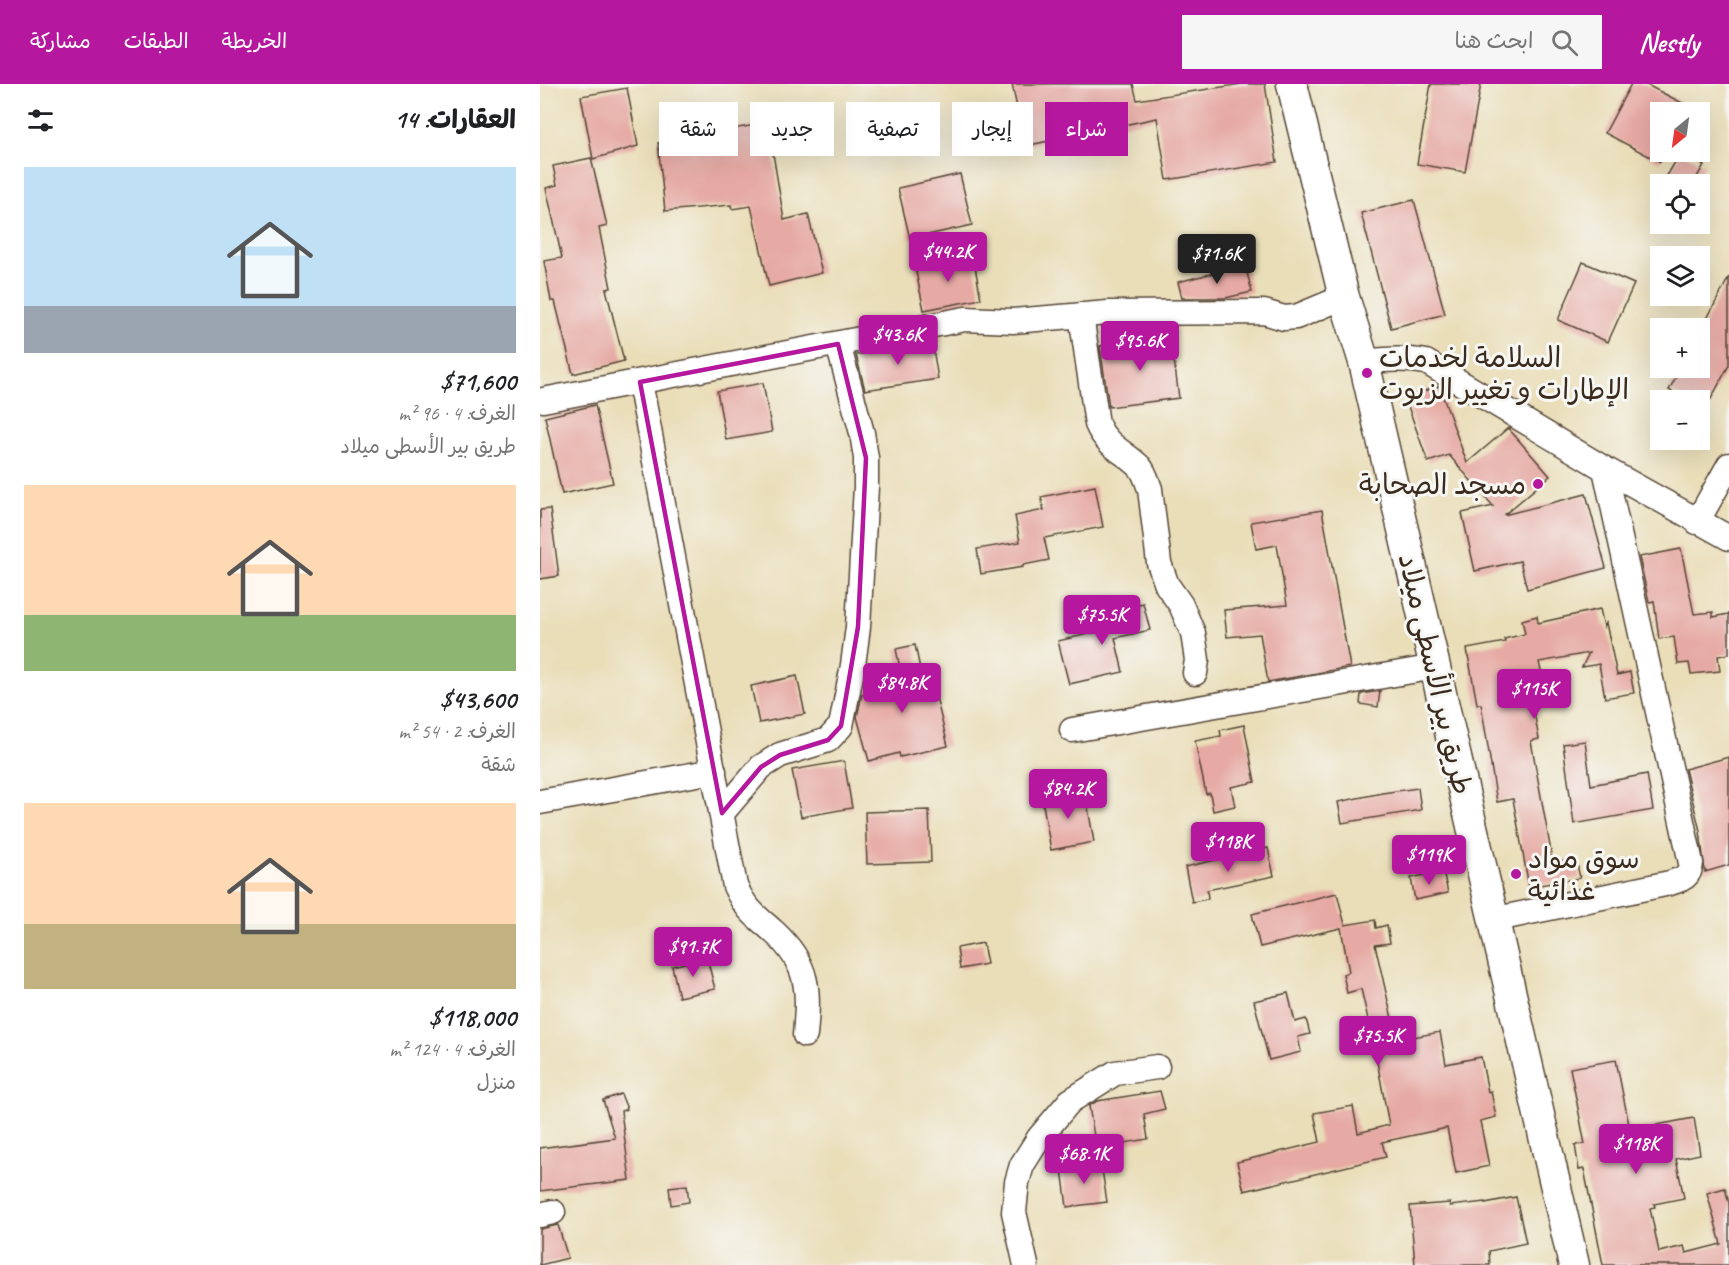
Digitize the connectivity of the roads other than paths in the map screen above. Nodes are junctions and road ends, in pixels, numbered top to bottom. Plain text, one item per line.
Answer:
1 (1292, 84) edge
2 (1344, 297) junction
3 (1081, 315) junction
4 (838, 344) junction
5 (1364, 362) junction
6 (640, 382) junction
7 (543, 399) dead end
8 (1729, 465) edge
9 (1605, 470) junction
10 (1697, 522) junction
11 (1729, 538) edge
12 (1435, 667) junction
13 (1196, 673) dead end
14 (1072, 730) dead end
15 (714, 771) junction
16 (540, 802) edge
17 (722, 813) junction
18 (1492, 920) junction
19 (805, 1035) dead end
20 (1157, 1067) dead end
21 (1026, 1265) edge
22 (1574, 1265) edge

1 - 2 main road, طريق بير الأسطى ميلاد
2 - 3 street
2 - 5 main road, طريق بير الأسطى ميلاد
3 - 4 street
3 - 13 street
4 - 6 street
4 - 17 street
5 - 9 street
5 - 12 main road, طريق بير الأسطى ميلاد
6 - 7 street
6 - 15 street
8 - 10 street
9 - 10 street
9 - 18 street
10 - 11 street
12 - 14 street
12 - 18 main road, طريق بير الأسطى ميلاد
15 - 16 street
15 - 17 street
17 - 19 street
18 - 22 main road, طريق بير الأسطى ميلاد
20 - 21 street

